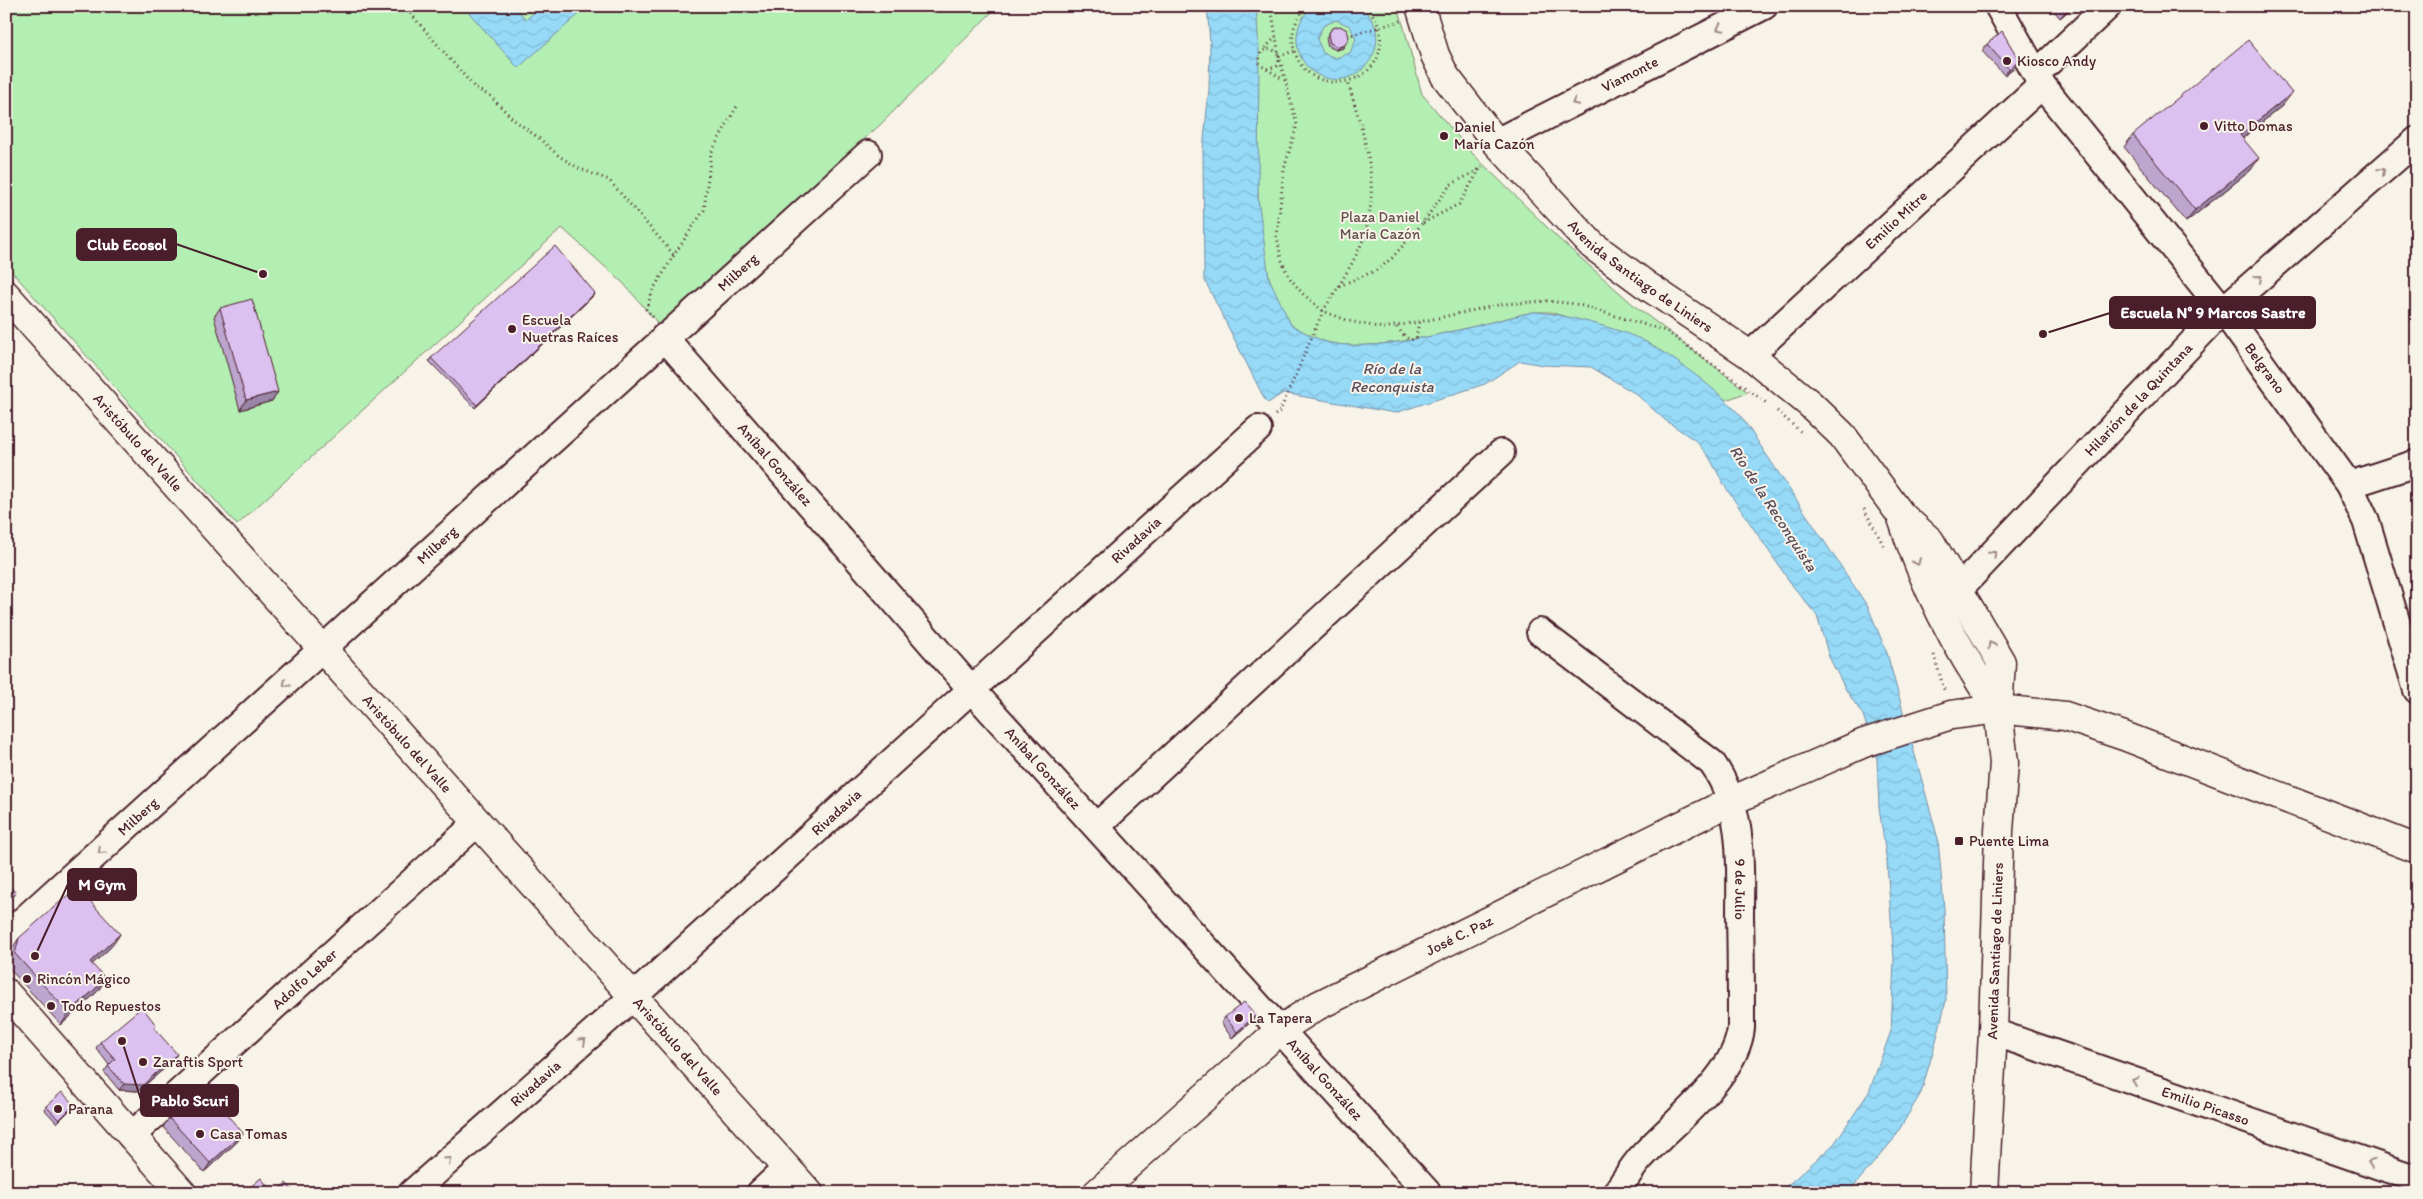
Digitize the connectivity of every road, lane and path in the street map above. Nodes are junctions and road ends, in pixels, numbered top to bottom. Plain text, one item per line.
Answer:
1 (404, 6) edge
2 (1271, 6) edge
3 (1308, 6) edge
4 (1365, 6) edge
5 (1764, 6) edge
6 (1998, 6) edge
7 (2108, 6) edge
8 (1413, 13) edge
9 (1378, 28) junction
10 (1277, 36) junction
11 (1346, 36) edge
12 (1294, 51) junction
13 (1261, 52) junction
14 (1279, 56) junction
15 (1267, 69) junction
16 (1284, 80) junction
17 (2039, 80) junction
18 (1348, 82) junction
19 (737, 106) dead end
20 (2417, 140) edge
21 (1496, 142) junction
22 (868, 154) dead end
23 (1480, 169) junction
24 (1421, 225) junction
25 (674, 255) junction
26 (1339, 286) junction
27 (8, 302) edge
28 (2222, 310) junction
29 (1323, 311) junction
30 (1419, 322) junction
31 (1397, 327) junction
32 (664, 338) junction
33 (1750, 355) junction
34 (1280, 411) dead end
35 (1258, 429) dead end
36 (1806, 437) dead end
37 (1501, 453) dead end
38 (2417, 463) edge
39 (2349, 485) junction
40 (1862, 505) dead end
41 (1901, 515) junction
42 (1888, 554) dead end
43 (1959, 589) junction
44 (1540, 632) dead end
45 (1932, 649) dead end
46 (322, 651) junction
47 (972, 690) junction
48 (2417, 690) edge
49 (1998, 709) junction
50 (1941, 718) junction
51 (1731, 801) junction
52 (477, 823) junction
53 (1097, 826) junction
54 (2417, 849) edge
55 (6, 936) edge
56 (6, 993) edge
57 (633, 997) junction
58 (1281, 1029) junction
59 (1993, 1032) junction
60 (131, 1136) junction
61 (787, 1168) junction
62 (2417, 1179) edge
63 (182, 1193) edge
64 (412, 1193) edge
65 (760, 1193) edge
66 (809, 1193) edge
67 (1097, 1193) edge
68 (1428, 1193) edge
69 (1616, 1193) edge
70 (1984, 1193) edge

1 - 25 path
2 - 10 path
3 - 12 path
4 - 9 path
5 -> 21 street, Viamonte
6 - 17 street, Belgrano
7 - 17 street, Emilio Mitre
8 - 9 path
8 - 21 main road, Avenida Santiago de Liniers
9 - 11 path
9 - 18 path
10 - 13 path
10 - 14 path
12 - 14 path
12 - 18 path
13 - 14 path
13 - 15 path
14 - 15 path
14 - 16 path
15 - 16 path
16 - 29 path
17 - 28 street, Belgrano
17 - 33 street, Emilio Mitre
18 - 26 path
19 - 25 path
28 -> 20 street, Hilarión de la Quintana
21 - 23 path
21 - 33 main road, Avenida Santiago de Liniers
22 - 32 street, Milberg
23 - 24 path
23 - 24 path
24 - 26 path
25 - 32 path
26 - 29 path
27 - 46 main road, Aristóbulo del Valle
28 - 39 street, Belgrano
43 -> 28 street, Hilarión de la Quintana
29 - 31 path
29 - 34 path
30 - 31 path
30 - 31 path
30 - 36 path
32 - 46 street, Milberg
32 - 47 street, Aníbal González
33 - 41 main road, Avenida Santiago de Liniers
35 - 47 street, Rivadavia
37 - 53 street
38 - 39 street
39 - 48 street, Belgrano
40 - 42 path
41 - 43 main road, Avenida Santiago de Liniers
41 -> 49 main road, Avenida Santiago de Liniers
49 -> 43 main road, Avenida Santiago de Liniers
44 - 51 street, 9 de Julio
45 - 50 path
46 - 52 main road, Aristóbulo del Valle
46 -> 55 street, Milberg
47 - 53 street, Aníbal González
47 - 57 street, Rivadavia
49 - 50 main road
49 - 54 main road
49 - 59 main road, Avenida Santiago de Liniers
50 - 51 main road, José C. Paz
51 - 58 main road, José C. Paz
51 - 69 street, 9 de Julio
52 - 57 main road, Aristóbulo del Valle
52 - 60 street, Adolfo Leber
53 - 58 street, Aníbal González
56 - 60 main road
57 - 61 main road, Aristóbulo del Valle
64 -> 57 street, Rivadavia
58 - 67 main road, José C. Paz
58 - 68 street, Aníbal González
62 -> 59 street, Emilio Picasso
59 - 70 main road, Avenida Santiago de Liniers
60 - 63 main road
61 - 65 street
61 - 66 main road, Aristóbulo del Valle

